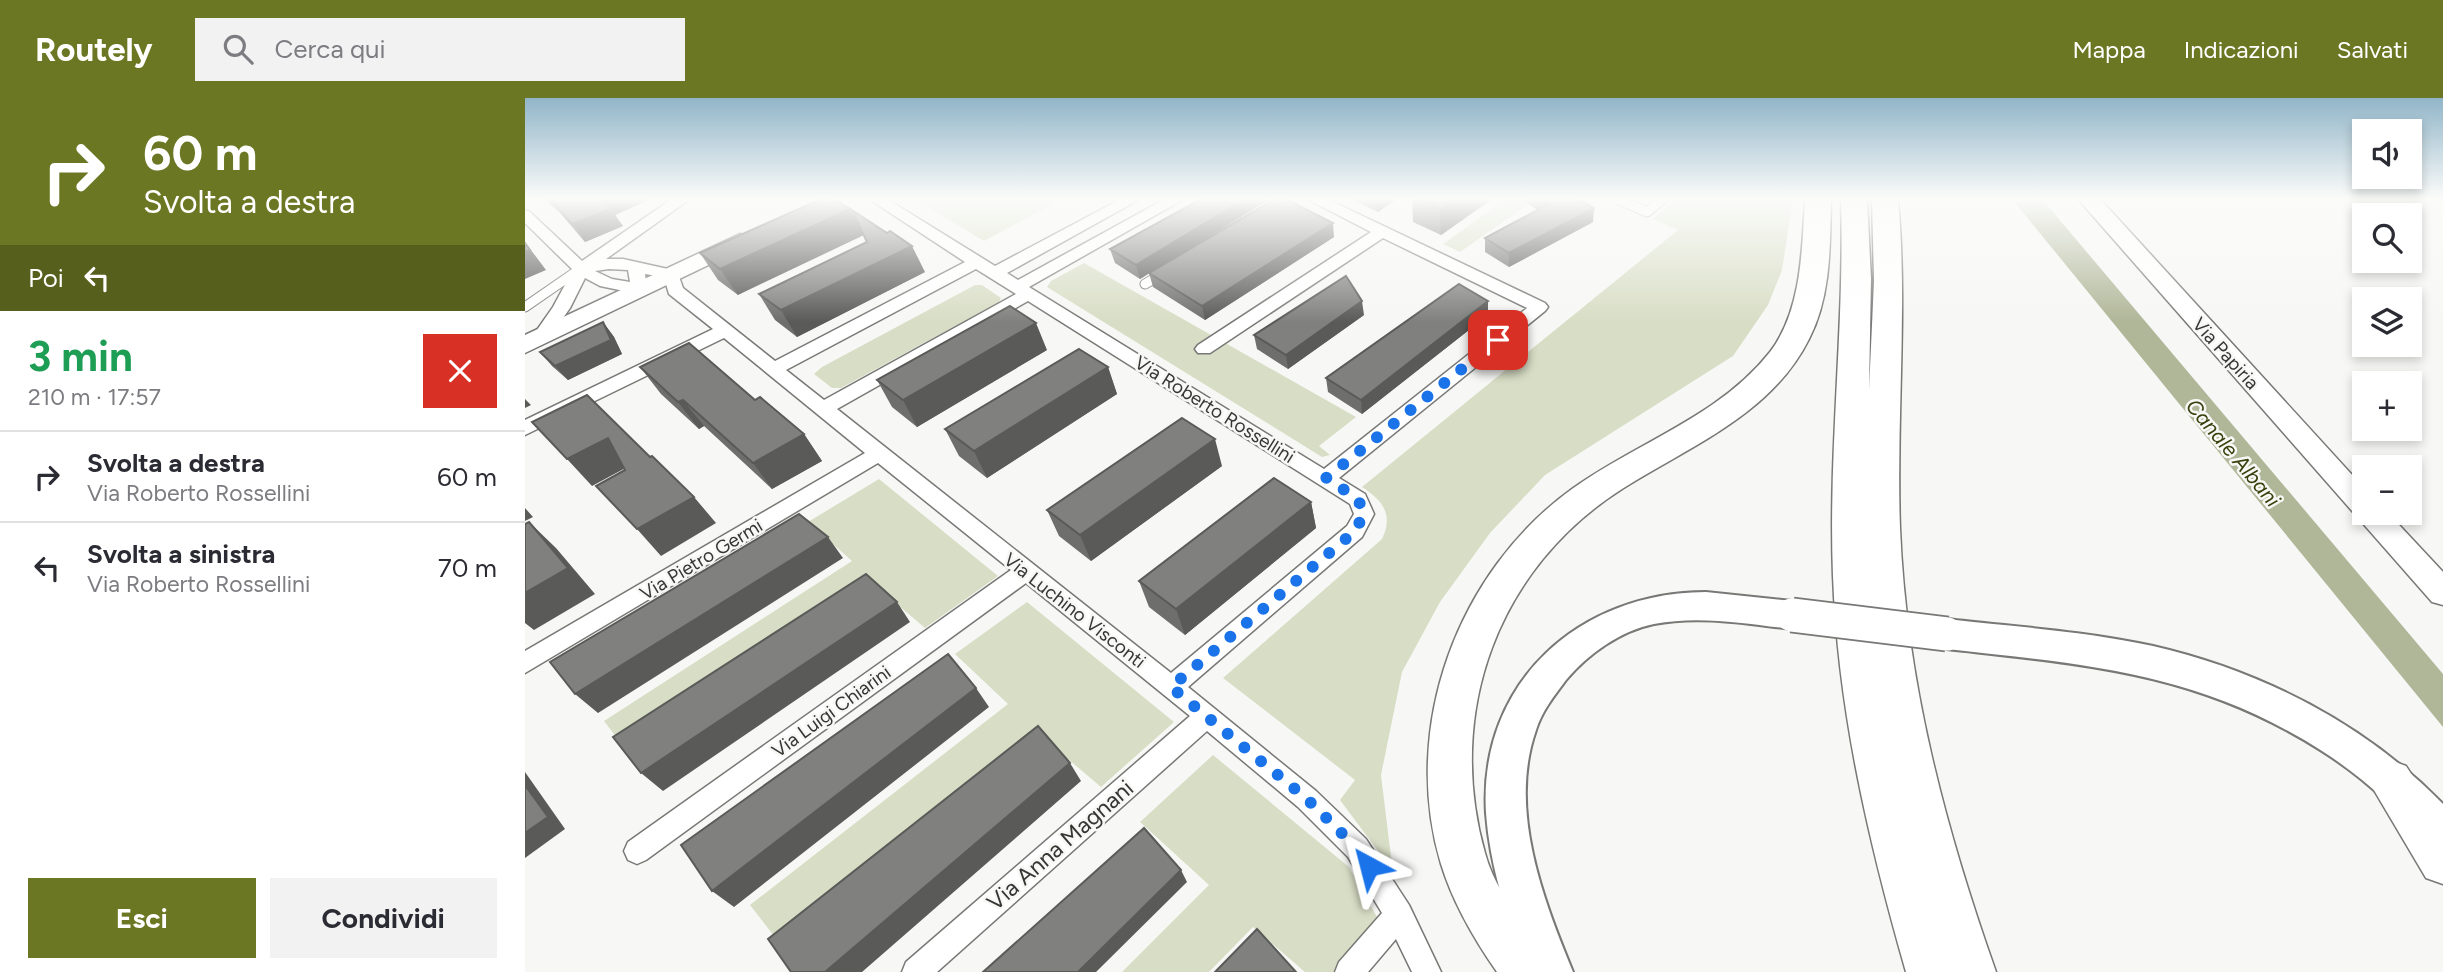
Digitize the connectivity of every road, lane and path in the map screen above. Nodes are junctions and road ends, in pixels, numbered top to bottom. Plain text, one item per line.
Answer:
1 (552, 240) edge
2 (623, 240) edge
3 (743, 240) edge
4 (944, 240) edge
5 (1056, 240) edge
6 (1109, 240) edge
7 (1370, 240) edge
8 (1398, 240) edge
9 (1816, 240) edge
10 (1855, 240) edge
11 (1886, 240) edge
12 (2125, 240) edge
13 (979, 261) junction
14 (582, 268) junction
15 (1169, 270) edge
16 (996, 272) junction
17 (671, 274) junction
18 (638, 278) junction
19 (1145, 284) dead end
20 (1025, 290) junction
21 (525, 307) edge
22 (725, 330) junction
23 (533, 341) edge
24 (1204, 349) dead end
25 (773, 369) junction
26 (822, 410) junction
27 (525, 428) edge
28 (878, 454) junction
29 (1326, 478) junction
30 (2352, 493) edge
31 (2382, 525) edge
32 (1026, 571) junction
33 (2443, 593) edge
34 (525, 663) edge
35 (1171, 687) junction
36 (1206, 718) junction
37 (2391, 780) junction
38 (1923, 822) junction
39 (2443, 833) edge
40 (637, 850) dead end
41 (2443, 862) edge
42 (1399, 915) junction
43 (916, 972) edge
44 (1349, 972) edge
45 (1427, 972) edge
46 (1527, 972) edge
47 (1550, 972) edge
48 (1931, 972) edge
49 (1971, 972) edge
50 (1998, 972) edge

1 - 14 street
2 - 14 street
3 - 17 main road
4 - 13 street, Via Roberto Rossellini
5 - 16 street
6 - 20 street
7 - 24 street
8 - 29 street
9 - 46 highway
10 - 48 highway
11 - 38 highway
12 - 30 main road, Via Papiria
13 - 16 street, Via Roberto Rossellini
13 - 25 street
14 - 18 street
14 - 21 lane
14 - 23 street
15 - 19 lane
16 - 20 street, Via Roberto Rossellini
17 - 18 main road
17 - 22 street, Via Luchino Visconti
18 - 23 main road
20 - 26 street
20 - 29 street, Via Roberto Rossellini
22 - 25 street, Via Luchino Visconti
22 - 27 street
25 - 26 street, Via Luchino Visconti
26 - 28 street, Via Luchino Visconti
28 - 32 street, Via Luchino Visconti
28 - 34 street, Via Pietro Germi
29 - 35 street, Via Roberto Rossellini
31 - 33 main road
32 - 35 street, Via Luchino Visconti
32 - 40 street, Via Luigi Chiarini
35 - 36 street, Via Luchino Visconti
36 - 42 street, Via Luchino Visconti
36 - 43 street, Via Anna Magnani
37 - 39 main road
37 - 41 highway
37 - 47 main road, bridge
38 - 49 highway
38 - 50 highway
42 - 44 street
42 - 45 street, Via Luchino Visconti

